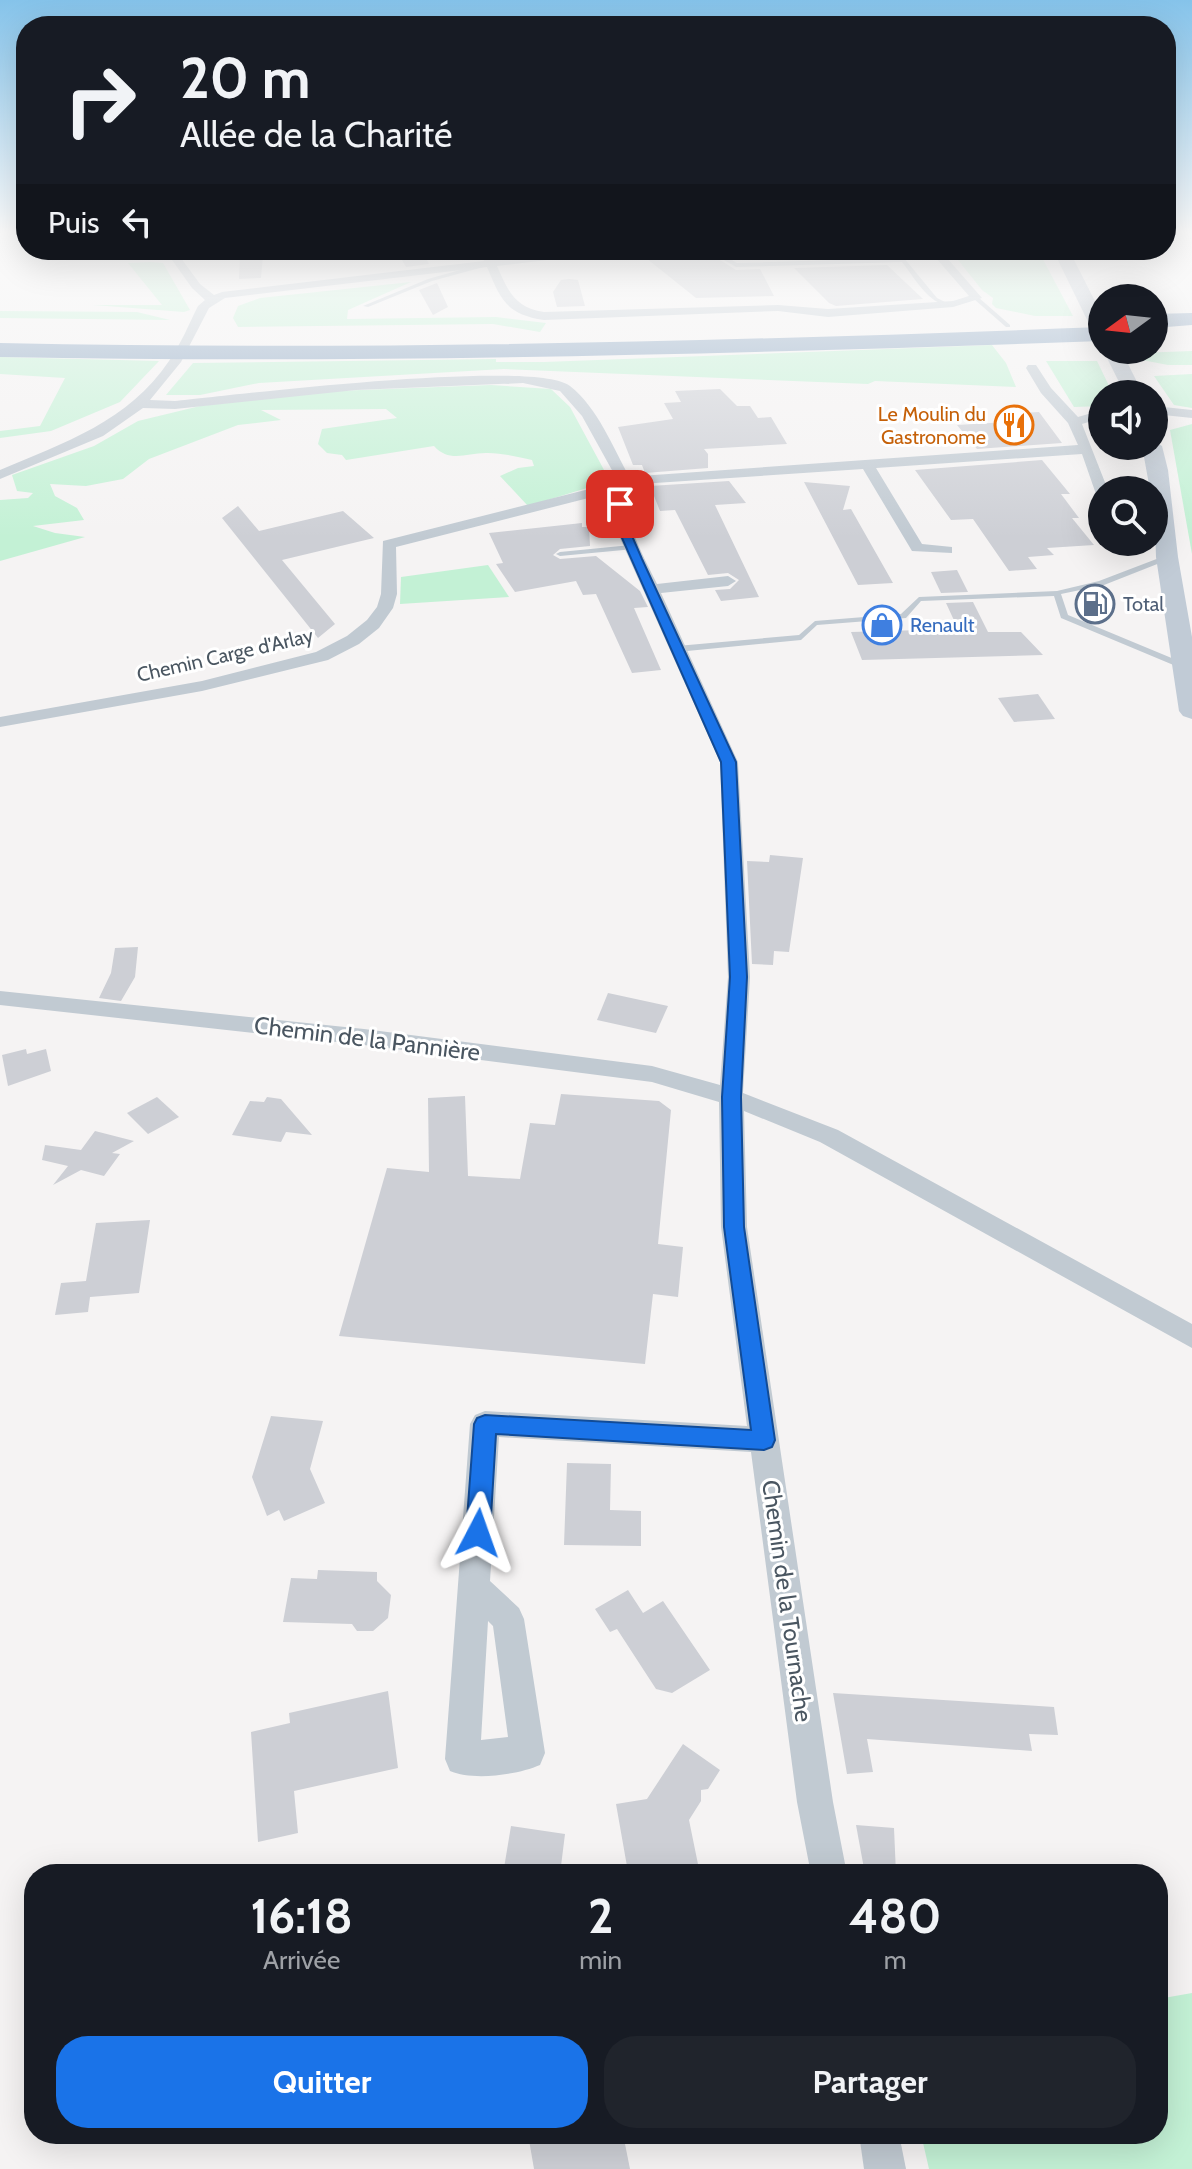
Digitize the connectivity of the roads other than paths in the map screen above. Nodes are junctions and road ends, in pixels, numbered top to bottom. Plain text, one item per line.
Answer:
1 (188, 335) edge
2 (701, 335) edge
3 (1033, 335) edge
4 (0, 338) edge
5 (165, 347) junction
6 (198, 347) junction
7 (0, 350) edge
8 (1032, 368) dead end
9 (140, 404) junction
10 (1168, 411) edge
11 (1192, 414) edge
12 (1088, 418) edge
13 (1075, 422) junction
14 (1087, 449) junction
15 (1156, 460) edge
16 (867, 464) junction
17 (0, 475) edge
18 (1096, 476) edge
19 (621, 484) junction
20 (631, 547) junction
21 (947, 550) dead end
22 (560, 554) dead end
23 (1167, 557) junction
24 (728, 581) dead end
25 (651, 589) junction
26 (1057, 593) junction
27 (677, 649) junction
28 (1183, 666) junction
29 (1192, 711) edge
30 (0, 722) edge
31 (0, 998) edge
32 (731, 1097) junction
33 (1192, 1337) edge
34 (764, 1440) junction
35 (474, 1587) junction
36 (827, 1864) edge
37 (881, 2144) edge
38 (885, 2169) edge

1 - 9 street
2 - 6 highway
3 - 6 highway
4 - 5 highway
5 - 6 highway
5 - 7 highway
8 - 13 street
9 - 17 street
9 - 19 street, Chemin de la Tournache
10 - 11 street
12 - 13 street
13 - 14 street
14 - 16 street
14 - 18 street
15 - 23 main road
16 - 19 street
16 - 21 street
19 - 20 street, Chemin de la Tournache
19 - 30 street, Chemin Carge d'Arlay
20 - 22 lane
20 - 25 street, Chemin de la Tournache
23 - 26 lane
23 - 28 main road
24 - 25 street
25 - 27 street, Chemin de la Tournache
26 - 27 lane
26 - 28 lane
27 - 32 street, Chemin de la Tournache
28 - 29 main road
31 - 32 street, Chemin de la Pannière
32 - 33 street, Chemin de la Pannière
32 - 34 street, Chemin de la Tournache
34 - 35 street
34 - 36 street, Chemin de la Tournache
35 - 35 street
37 - 38 street

